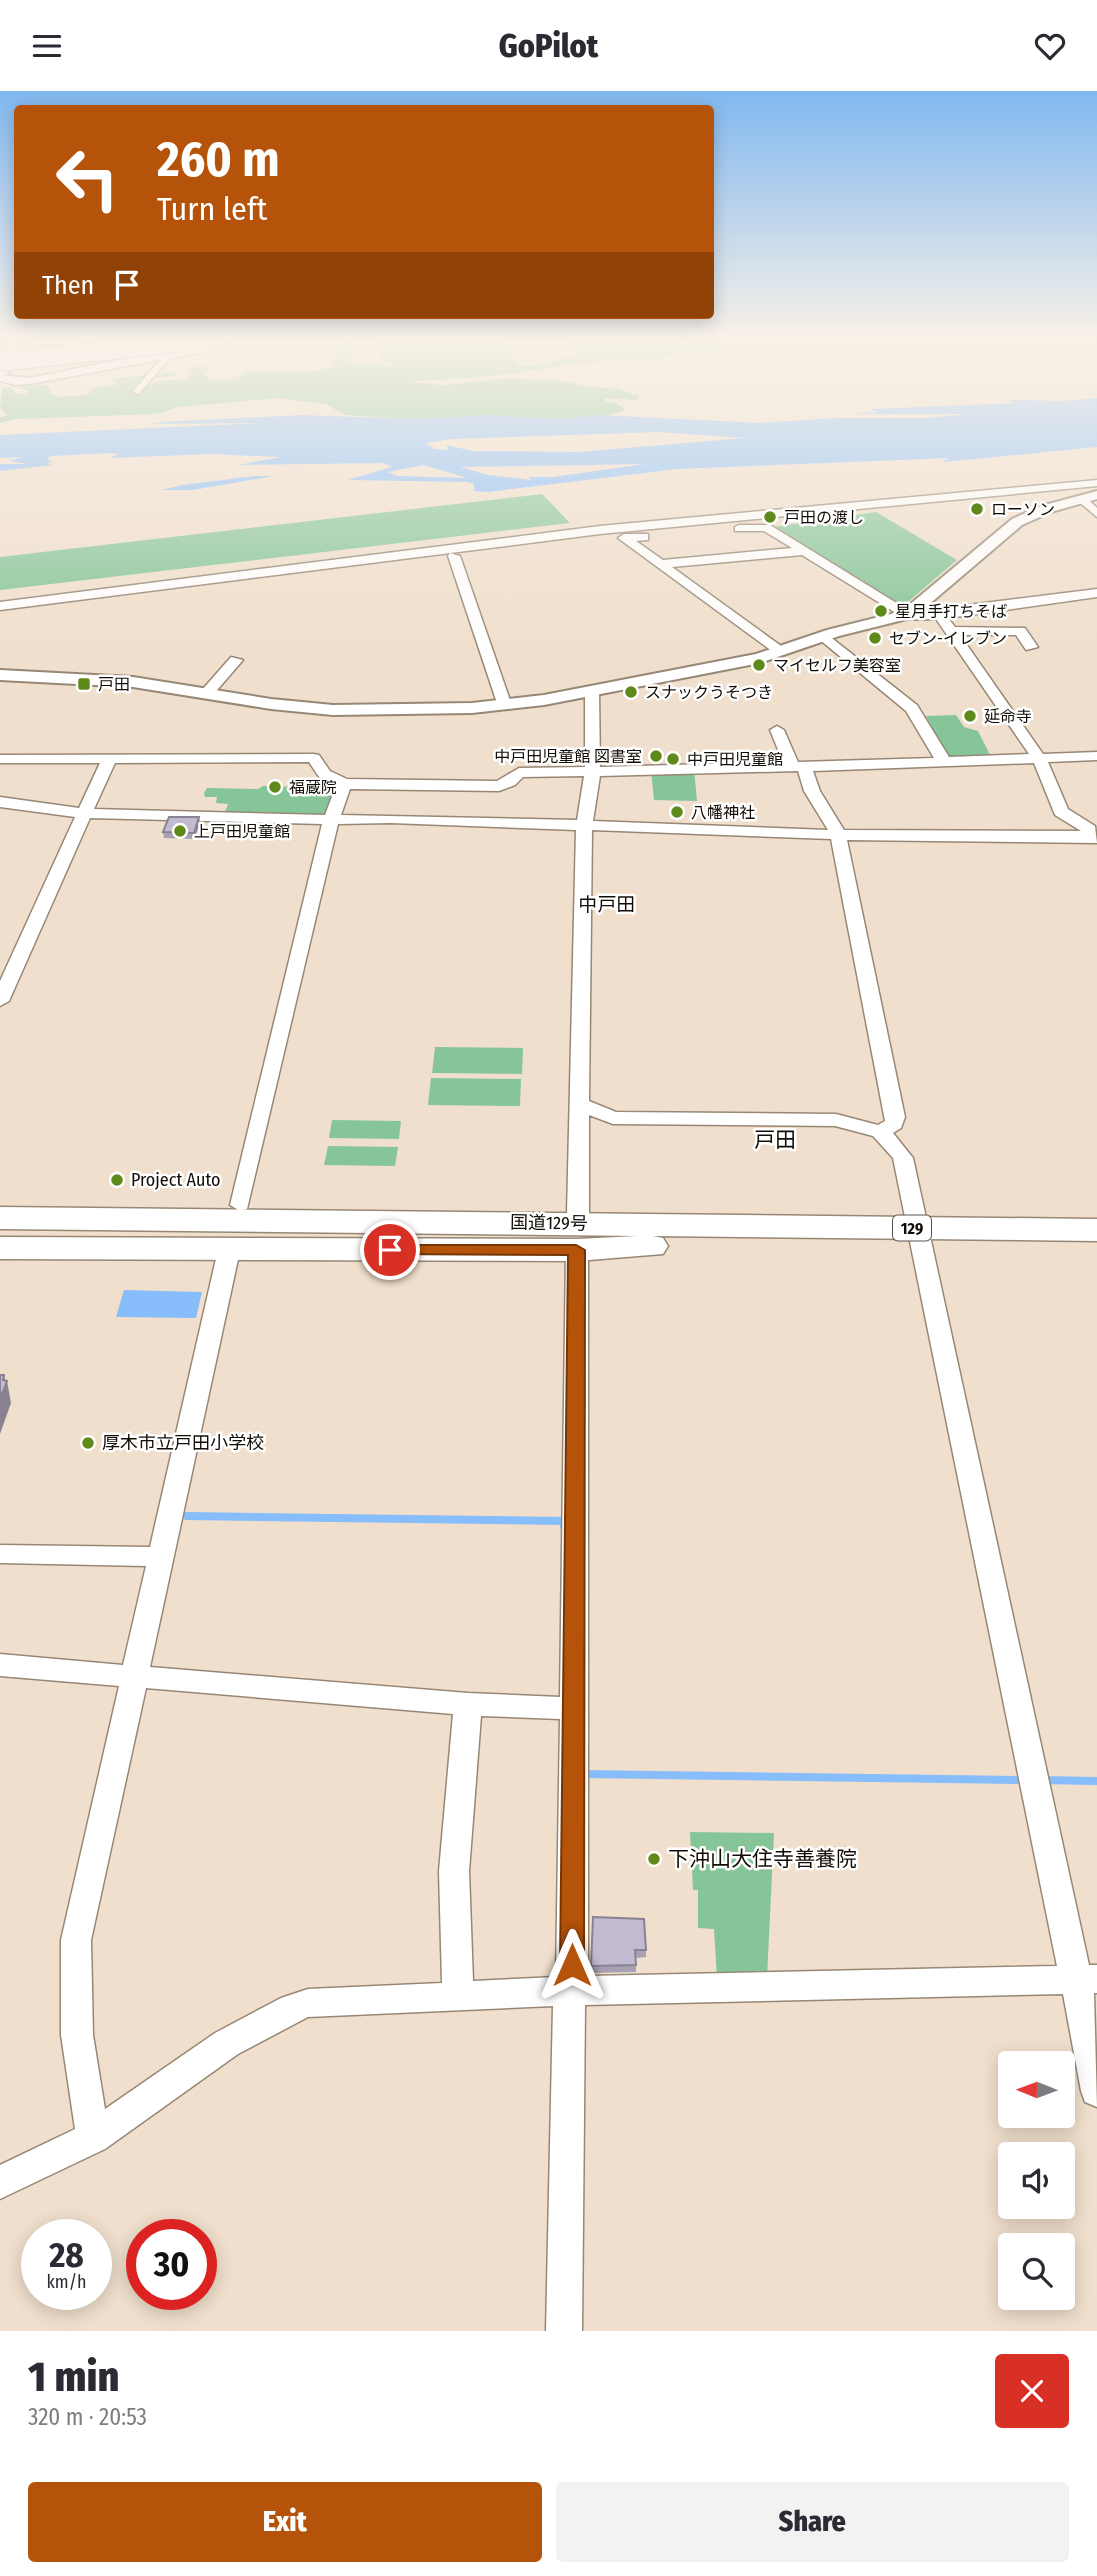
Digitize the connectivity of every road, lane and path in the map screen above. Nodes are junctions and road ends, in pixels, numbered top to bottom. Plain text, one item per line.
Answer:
1 (1092, 489) edge
2 (1097, 514) edge
3 (804, 551) junction
4 (454, 556) dead end
5 (659, 564) junction
6 (1097, 593) edge
7 (0, 606) edge
8 (901, 615) junction
9 (940, 615) junction
10 (953, 631) junction
11 (824, 636) junction
12 (1031, 647) dead end
13 (781, 651) junction
14 (234, 665) dead end
15 (0, 675) edge
16 (592, 691) junction
17 (206, 694) junction
18 (505, 706) junction
19 (777, 730) dead end
20 (1097, 756) edge
21 (1039, 758) junction
22 (0, 759) edge
23 (109, 759) junction
24 (944, 762) junction
25 (797, 765) junction
26 (593, 770) junction
27 (344, 785) junction
28 (0, 803) edge
29 (83, 813) junction
30 (331, 820) junction
31 (584, 825) junction
32 (838, 835) junction
33 (1096, 839) edge
34 (0, 953) edge
35 (21, 953) junction
36 (0, 1001) edge
37 (580, 1104) junction
38 (880, 1132) junction
39 (0, 1203) edge
40 (240, 1205) junction
41 (578, 1214) junction
42 (0, 1218) edge
43 (1097, 1230) edge
44 (0, 1233) edge
45 (729, 1233) junction
46 (920, 1236) junction
47 (1097, 1244) edge
48 (0, 1248) edge
49 (229, 1250) junction
50 (576, 1250) junction
51 (0, 1554) edge
52 (160, 1557) junction
53 (0, 1665) edge
54 (133, 1676) junction
55 (468, 1704) junction
56 (564, 1709) junction
57 (1087, 1979) edge
58 (572, 1991) junction
59 (458, 1996) junction
60 (1097, 2091) edge
61 (93, 2138) junction
62 (0, 2182) edge
63 (564, 2331) edge

1 - 2 street
1 - 7 street
1 - 8 street
3 - 5 street
3 - 5 street
3 - 8 street
4 - 18 street
5 - 13 street
6 - 9 street
8 - 9 street
8 - 11 street
9 - 10 street
10 - 12 street
10 - 21 street
11 - 13 street
11 - 24 street
13 - 16 street
14 - 17 street
15 - 17 street
16 - 18 street
16 - 26 street
17 - 18 street
19 - 25 street
20 - 21 street
21 - 24 street
21 - 33 street
22 - 23 street
23 - 27 street
23 - 29 street
24 - 25 street
25 - 26 street
25 - 32 street
26 - 27 street
26 - 31 street
27 - 30 street
28 - 29 street
29 - 30 street
29 - 35 street
30 - 31 street
30 - 40 street
31 - 32 street
31 - 37 street
32 - 33 street
32 - 38 street
34 - 35 street
35 - 36 street
37 - 38 street
37 - 41 street
38 - 46 street
39 - 40 highway, 129
40 - 41 highway, 129
41 - 45 highway, 129
42 - 45 highway, 国道129号 / 129
43 - 46 highway, 国道129号 / 129
44 - 45 highway, 国道129号 / 129
45 - 46 highway, 国道129号 / 129
45 - 50 highway, 129
46 - 47 highway, 国道129号 / 129
46 - 57 street
48 - 49 highway, 129
49 - 50 highway, 129
49 - 52 street
50 - 56 street
51 - 52 street
52 - 54 street
53 - 54 street
54 - 55 street
54 - 61 street
55 - 56 street
55 - 59 street
56 - 58 street
57 - 58 street
57 - 60 street
58 - 59 street
58 - 63 street
59 - 61 street
61 - 62 street

